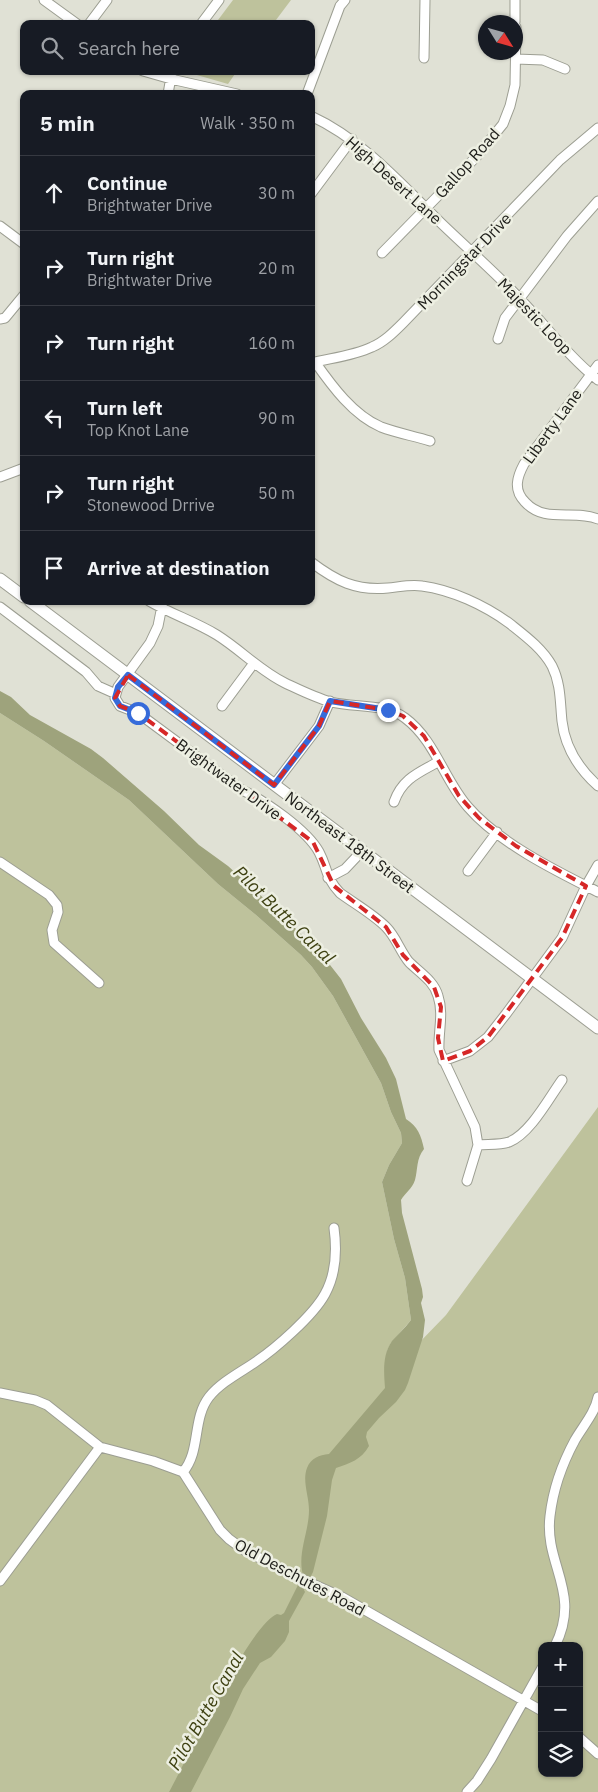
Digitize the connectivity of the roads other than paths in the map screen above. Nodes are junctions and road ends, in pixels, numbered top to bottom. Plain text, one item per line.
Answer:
1 (44, 0) edge
2 (107, 0) edge
3 (219, 0) edge
4 (345, 0) edge
5 (425, 0) edge
6 (515, 0) edge
7 (516, 15) edge
8 (72, 20) edge
9 (92, 20) edge
10 (205, 20) edge
11 (424, 58) dead end
12 (523, 59) edge
13 (516, 60) edge
14 (565, 69) dead end
15 (315, 71) edge
16 (172, 75) edge
17 (313, 75) edge
18 (169, 90) edge
19 (223, 90) edge
20 (308, 90) edge
21 (315, 118) edge
22 (598, 128) edge
23 (352, 140) junction
24 (315, 189) edge
25 (598, 201) edge
26 (426, 208) junction
27 (0, 226) edge
28 (20, 241) edge
29 (472, 252) junction
30 (382, 253) dead end
31 (520, 299) junction
32 (20, 300) edge
33 (0, 319) edge
34 (498, 339) dead end
35 (315, 362) edge
36 (315, 364) edge
37 (598, 365) edge
38 (594, 377) edge
39 (430, 441) dead end
40 (20, 470) edge
41 (0, 477) edge
42 (598, 519) edge
43 (315, 565) edge
44 (0, 579) edge
45 (20, 593) edge
46 (35, 605) edge
47 (162, 605) edge
48 (0, 607) edge
49 (254, 663) junction
50 (128, 675) junction
51 (116, 694) junction
52 (330, 701) junction
53 (222, 706) dead end
54 (438, 762) junction
55 (274, 785) junction
56 (598, 786) edge
57 (394, 802) dead end
58 (496, 832) junction
59 (362, 851) junction
60 (0, 862) edge
61 (598, 865) edge
62 (468, 871) dead end
63 (328, 878) junction
64 (586, 886) junction
65 (598, 892) edge
66 (532, 978) junction
67 (99, 983) dead end
68 (598, 1028) edge
69 (443, 1061) junction
70 (562, 1080) dead end
71 (478, 1145) junction
72 (467, 1181) dead end
73 (334, 1228) dead end
74 (0, 1393) edge
75 (598, 1397) edge
76 (100, 1447) junction
77 (183, 1472) junction
78 (0, 1581) edge
79 (557, 1642) edge
80 (538, 1675) edge
81 (523, 1700) junction
82 (538, 1709) edge
83 (583, 1741) edge
84 (598, 1754) edge
85 (467, 1792) edge

1 - 8 street
2 - 9 street
3 - 10 street
4 - 15 street
5 - 11 street
6 - 7 street
12 - 14 street
13 - 26 street, Gallop Road
16 - 18 street
16 - 19 street
17 - 20 street
21 - 23 street, High Desert Lane
22 - 29 street, Morningstar Drive
23 - 24 street
23 - 26 street, High Desert Lane
25 - 31 street
26 - 29 street, High Desert Lane
26 - 30 street, Gallop Road
27 - 28 street
29 - 31 street, Majestic Loop
29 - 35 street, Morningstar Drive
31 - 34 street
31 - 38 street, Majestic Loop
32 - 33 street
36 - 39 street
37 - 38 street, Liberty Lane
38 - 42 street, Liberty Lane
40 - 41 street
43 - 56 street
44 - 45 main road
46 - 50 main road, Northeast 18th Street
47 - 49 street
47 - 50 street
48 - 51 street, Brightwater Drive
49 - 52 street
49 - 53 street
50 - 51 street
50 - 55 main road, Northeast 18th Street
51 - 63 street, Brightwater Drive
52 - 54 street
52 - 55 street
54 - 57 street
54 - 58 street
55 - 59 main road, Northeast 18th Street
58 - 62 street
58 - 64 street
59 - 63 street
59 - 66 main road, Northeast 18th Street
60 - 67 street
61 - 64 street
63 - 69 street, Brightwater Drive
64 - 65 street
64 - 66 street
66 - 68 main road, Northeast 18th Street
66 - 69 street
69 - 71 street, Brightwater Drive
70 - 71 street
71 - 72 street, Brightwater Drive
73 - 77 street
74 - 76 street
75 - 79 street
76 - 77 street
76 - 78 street
77 - 81 street, Old Deschutes Road
80 - 81 street
81 - 82 street, Old Deschutes Road
81 - 85 street
83 - 84 street

